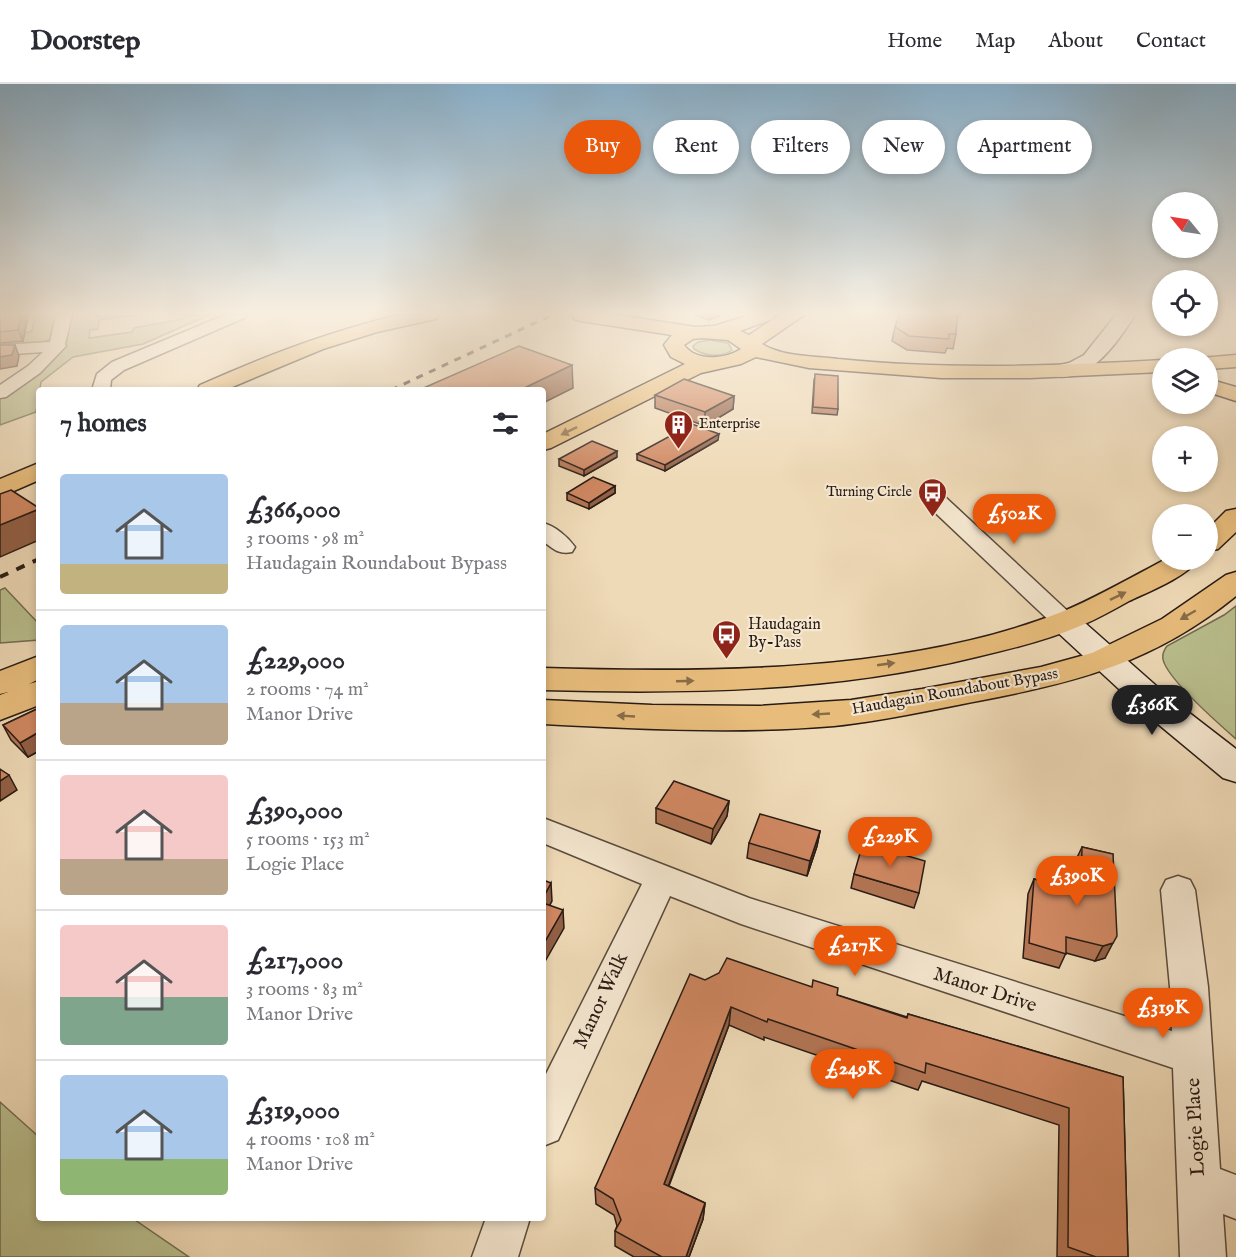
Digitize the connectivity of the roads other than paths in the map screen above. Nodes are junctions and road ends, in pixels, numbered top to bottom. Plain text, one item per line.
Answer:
1 (34, 370) edge
2 (113, 370) edge
3 (249, 370) edge
4 (651, 370) edge
5 (690, 370) edge
6 (796, 370) edge
7 (912, 370) edge
8 (1062, 370) edge
9 (1152, 370) edge
10 (1056, 371) junction
11 (1152, 371) edge
12 (1236, 372) edge
13 (1218, 374) edge
14 (102, 387) edge
15 (213, 387) edge
16 (1218, 388) edge
17 (0, 393) edge
18 (1236, 394) edge
19 (546, 424) edge
20 (546, 441) edge
21 (36, 472) edge
22 (0, 489) edge
23 (934, 499) dead end
24 (1236, 517) edge
25 (546, 532) edge
26 (1218, 534) edge
27 (564, 547) dead end
28 (1165, 570) edge
29 (1236, 581) edge
30 (1065, 622) junction
31 (1104, 660) junction
32 (36, 668) edge
33 (546, 679) edge
34 (0, 683) edge
35 (36, 693) edge
36 (0, 708) edge
37 (546, 712) edge
38 (1236, 769) edge
39 (546, 831) edge
40 (663, 879) junction
41 (1178, 890) dead end
42 (1192, 1056) junction
43 (546, 1119) edge
44 (1218, 1190) edge
45 (507, 1221) edge
46 (495, 1257) edge
47 (1203, 1257) edge

1 - 17 street
2 - 14 street
3 - 15 main road
4 - 19 main road
5 -> 20 main road
6 - 11 main road
7 - 10 main road
8 - 10 street
9 - 10 main road
12 - 13 main road
16 - 18 main road
21 - 22 main road
23 - 30 street
24 - 26 main road
25 - 27 street
30 -> 28 main road
29 -> 31 main road, Haudagain Roundabout Bypass
30 - 31 street
33 -> 30 main road
31 -> 37 main road, Haudagain Roundabout Bypass
31 - 38 street
32 - 34 main road
35 - 36 main road
39 - 40 street, Manor Drive
40 - 42 street, Manor Drive
40 - 43 street, Manor Walk
41 - 42 street, Logie Place
42 - 44 street, Logie Place
44 - 47 street, Logie Place
45 - 46 street

